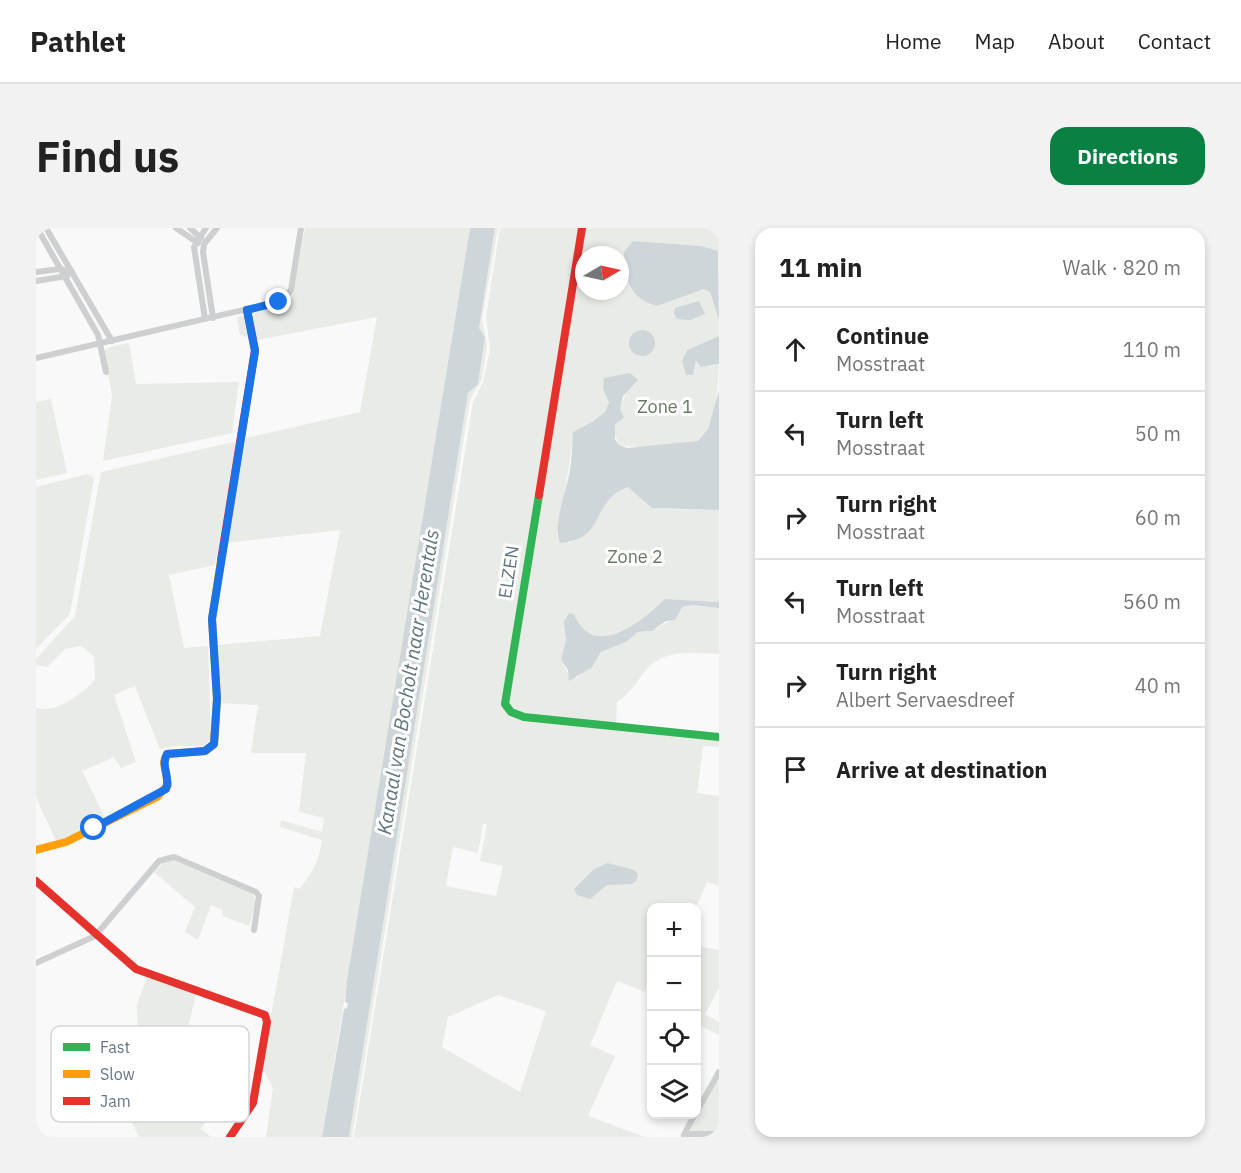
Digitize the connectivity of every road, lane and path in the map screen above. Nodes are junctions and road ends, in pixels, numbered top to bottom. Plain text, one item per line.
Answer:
1 (37, 228) edge
2 (46, 228) edge
3 (176, 228) edge
4 (190, 228) edge
5 (206, 228) edge
6 (218, 228) edge
7 (302, 228) edge
8 (582, 228) edge
9 (200, 236) junction
10 (194, 242) junction
11 (204, 244) junction
12 (60, 269) junction
13 (36, 272) edge
14 (72, 272) junction
15 (65, 278) junction
16 (36, 281) edge
17 (247, 310) junction
18 (213, 318) junction
19 (205, 319) junction
20 (112, 341) junction
21 (100, 344) junction
22 (36, 358) edge
23 (106, 372) dead end
24 (719, 737) edge
25 (36, 850) edge
26 (36, 881) edge
27 (254, 930) dead end
28 (95, 936) junction
29 (36, 963) edge
30 (719, 1072) edge
31 (701, 1105) edge
32 (249, 1109) edge
33 (693, 1119) edge
34 (240, 1122) edge
35 (719, 1134) edge
36 (684, 1135) edge
37 (230, 1137) edge

1 - 12 street
2 - 14 street
3 - 10 street
4 - 9 street
5 - 9 street
6 - 11 street
7 - 17 street
8 - 24 street, ELZEN
9 - 10 street
9 - 11 street
10 - 11 street
10 - 19 street
11 - 18 street
12 - 13 street
12 - 14 street
12 - 15 street
14 - 15 street
14 - 20 street
15 - 16 street
15 - 21 street
17 - 18 street
17 - 25 street
18 - 19 street
19 - 20 street
20 - 21 street
21 - 22 street
21 - 23 street
26 - 28 street
27 - 28 street
28 - 29 street
28 - 32 street
30 - 31 street
33 - 36 street
34 - 37 street
35 - 36 street

